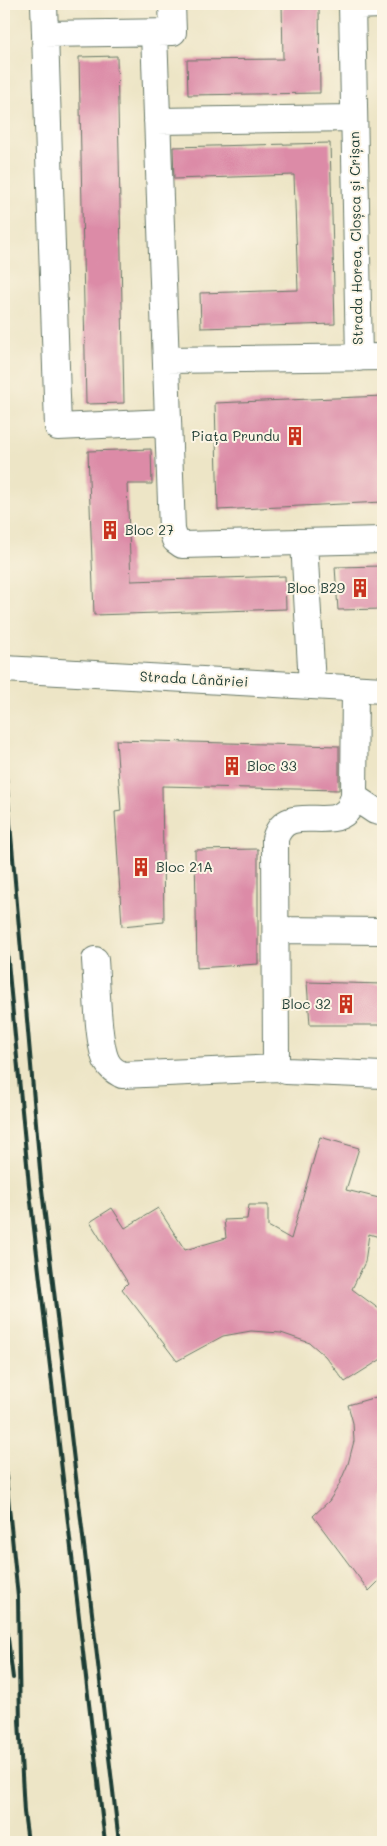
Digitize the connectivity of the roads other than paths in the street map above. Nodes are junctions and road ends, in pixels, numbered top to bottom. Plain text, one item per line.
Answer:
1 (44, 4) edge
2 (172, 4) edge
3 (352, 5) edge
4 (383, 6) edge
5 (154, 33) junction
6 (45, 34) junction
7 (354, 118) junction
8 (157, 121) junction
9 (371, 358) edge
10 (166, 360) junction
11 (168, 422) junction
12 (383, 540) edge
13 (304, 542) junction
14 (4, 669) edge
15 (312, 685) junction
16 (355, 688) junction
17 (383, 690) edge
18 (354, 797) junction
19 (383, 813) edge
20 (276, 930) junction
21 (383, 930) edge
22 (95, 960) dead end
23 (279, 1068) junction
24 (383, 1075) edge

1 - 6 street
2 - 5 street
3 - 4 street
3 - 7 street, Strada Horea, Cloșca și Crișan
5 - 6 street
5 - 8 street
6 - 11 street
7 - 8 street, Strada Horea, Cloșca și Crișan
7 - 9 street, Strada Horea, Cloșca și Crișan
8 - 10 street
9 - 10 street, Strada Horea, Cloșca și Crișan
10 - 11 street
11 - 13 street
12 - 13 street
13 - 15 street
14 - 15 street, Strada Lânăriei
15 - 16 street, Strada Lânăriei
16 - 17 street, Strada Lânăriei
16 - 18 street
18 - 19 street
18 - 20 street
20 - 21 street
20 - 23 street
22 - 23 street
23 - 24 street

